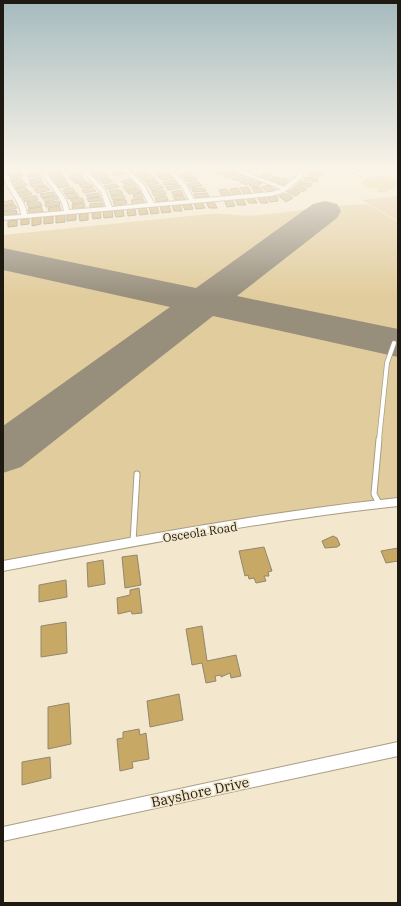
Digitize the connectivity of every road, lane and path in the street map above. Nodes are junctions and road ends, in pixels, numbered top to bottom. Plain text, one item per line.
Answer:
1 (24, 212) edge
2 (74, 212) edge
3 (66, 213) joint
4 (24, 216) junction
5 (3, 218) edge
6 (394, 343) dead end
7 (137, 474) dead end
8 (398, 502) edge
9 (380, 505) junction
10 (133, 542) junction
11 (3, 566) edge
12 (398, 749) edge
13 (3, 834) edge

1 - 4 street
2 - 3 street
3 - 4 street
4 - 5 street
6 - 9 lane
7 - 10 lane
8 - 9 street, Osceola Road
9 - 10 street, Osceola Road
10 - 11 street, Osceola Road
12 - 13 street, Bayshore Drive

